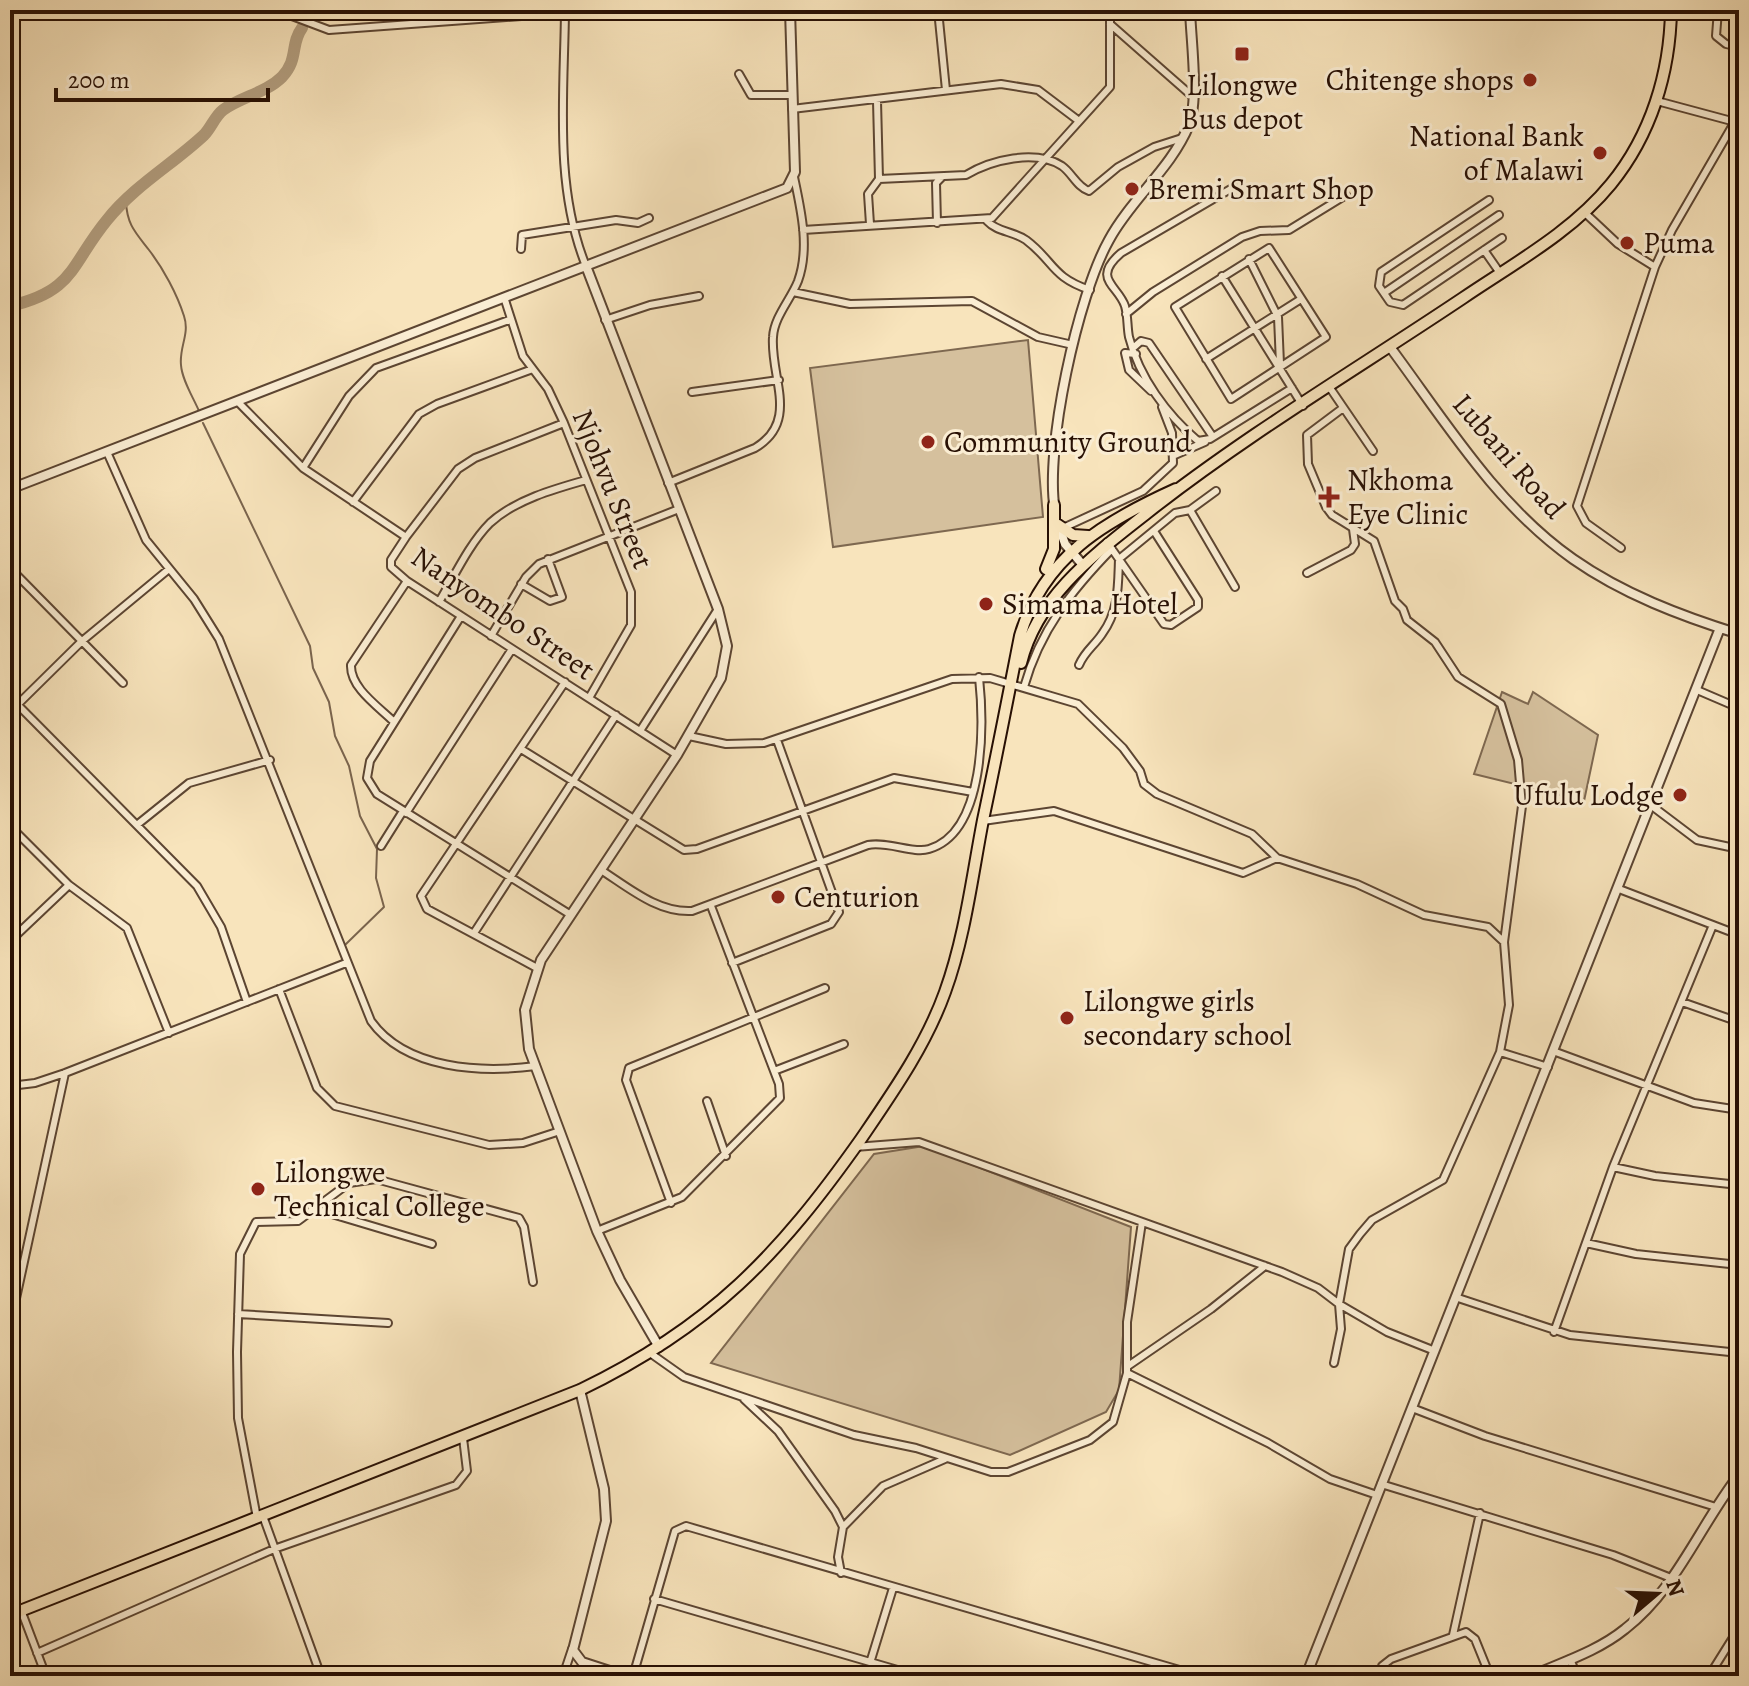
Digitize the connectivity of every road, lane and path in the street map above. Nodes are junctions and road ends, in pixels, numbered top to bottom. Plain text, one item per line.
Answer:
1 (22, 10) edge
2 (276, 10) edge
3 (603, 10) edge
4 (790, 10) edge
5 (938, 10) edge
6 (1110, 10) edge
7 (1190, 10) edge
8 (1671, 10) edge
9 (1718, 10) edge
10 (565, 12) edge
11 (1110, 24) junction
12 (10, 28) edge
13 (1739, 47) edge
14 (739, 74) dead end
15 (946, 90) junction
16 (791, 95) junction
17 (1192, 96) junction
18 (877, 101) junction
19 (1657, 101) junction
20 (792, 109) junction
21 (1079, 121) junction
22 (1737, 123) edge
23 (1182, 138) junction
24 (1044, 160) junction
25 (794, 177) junction
26 (942, 177) junction
27 (879, 179) junction
28 (1234, 187) dead end
29 (1346, 195) dead end
30 (1489, 200) dead end
31 (1584, 212) junction
32 (1499, 215) dead end
33 (649, 218) dead end
34 (987, 221) junction
35 (937, 223) junction
36 (573, 224) junction
37 (870, 224) junction
38 (803, 230) junction
39 (1502, 238) dead end
40 (521, 249) dead end
41 (1484, 250) junction
42 (1249, 259) junction
43 (586, 266) junction
44 (1655, 267) junction
45 (1500, 273) junction
46 (1222, 276) junction
47 (1090, 290) junction
48 (793, 292) junction
49 (1384, 293) junction
50 (699, 296) dead end
51 (504, 297) junction
52 (1301, 299) junction
53 (1126, 314) junction
54 (1277, 314) junction
55 (509, 320) junction
56 (605, 320) junction
57 (1255, 328) junction
58 (1075, 345) junction
59 (1390, 347) junction
60 (1134, 351) junction
61 (1206, 359) junction
62 (1280, 368) junction
63 (530, 370) junction
64 (779, 380) junction
65 (1292, 388) junction
66 (1330, 388) junction
67 (692, 392) dead end
68 (1156, 395) junction
69 (237, 401) junction
70 (1303, 406) junction
71 (1343, 408) junction
72 (564, 423) junction
73 (1211, 438) junction
74 (1373, 451) dead end
75 (107, 452) junction
76 (1175, 455) junction
77 (303, 468) junction
78 (586, 480) junction
79 (668, 483) junction
80 (10, 489) edge
81 (1176, 489) junction
82 (1216, 491) dead end
83 (353, 502) junction
84 (1054, 505) junction
85 (679, 509) junction
86 (1190, 510) junction
87 (1060, 527) junction
88 (1353, 529) junction
89 (1154, 531) junction
90 (609, 535) junction
91 (1088, 536) junction
92 (406, 537) junction
93 (1110, 545) junction
94 (1621, 548) dead end
95 (1070, 551) junction
96 (548, 559) junction
97 (1119, 559) junction
98 (1082, 564) junction
99 (10, 568) edge
100 (169, 569) junction
101 (1307, 573) dead end
102 (407, 581) junction
103 (521, 584) junction
104 (1235, 587) dead end
105 (439, 602) junction
106 (1029, 607) junction
107 (718, 609) junction
108 (461, 616) junction
109 (1720, 628) junction
110 (1739, 634) edge
111 (491, 636) junction
112 (82, 641) junction
113 (512, 649) junction
114 (1079, 665) dead end
115 (979, 677) junction
116 (1013, 680) junction
117 (565, 682) junction
118 (123, 683) dead end
119 (1024, 687) junction
120 (1697, 690) junction
121 (10, 697) edge
122 (589, 698) junction
123 (18, 705) junction
124 (1739, 708) edge
125 (10, 712) edge
126 (616, 715) junction
127 (394, 722) junction
128 (640, 731) junction
129 (689, 736) junction
130 (777, 740) junction
131 (521, 749) junction
132 (677, 755) junction
133 (270, 760) junction
134 (574, 782) junction
135 (973, 792) junction
136 (1652, 806) junction
137 (800, 810) junction
138 (404, 812) junction
139 (632, 820) junction
140 (983, 821) junction
141 (138, 824) junction
142 (10, 826) edge
143 (457, 845) junction
144 (381, 846) dead end
145 (1739, 849) edge
146 (1277, 858) junction
147 (821, 863) junction
148 (601, 870) junction
149 (510, 878) junction
150 (69, 885) junction
151 (1619, 889) junction
152 (711, 906) junction
153 (571, 915) junction
154 (1713, 925) junction
155 (474, 933) junction
156 (1739, 935) edge
157 (10, 941) edge
158 (1504, 942) junction
159 (346, 963) junction
160 (732, 963) junction
161 (537, 968) junction
162 (825, 988) dead end
163 (279, 989) junction
164 (247, 1002) junction
165 (1682, 1002) junction
166 (752, 1017) junction
167 (1739, 1022) edge
168 (169, 1033) junction
169 (844, 1044) dead end
170 (1553, 1051) junction
171 (1500, 1052) junction
172 (536, 1066) junction
173 (1548, 1067) junction
174 (774, 1071) junction
175 (65, 1073) junction
176 (10, 1086) edge
177 (1645, 1087) junction
178 (707, 1101) dead end
179 (1739, 1110) edge
180 (560, 1131) junction
181 (855, 1147) junction
182 (726, 1156) junction
183 (1613, 1167) junction
184 (1739, 1185) edge
185 (671, 1203) junction
186 (315, 1209) junction
187 (1142, 1222) junction
188 (597, 1231) junction
189 (1586, 1243) junction
190 (432, 1244) dead end
191 (1739, 1265) edge
192 (1265, 1266) junction
193 (533, 1282) dead end
194 (1455, 1297) junction
195 (1339, 1304) junction
196 (12, 1310) edge
197 (238, 1314) junction
198 (388, 1323) dead end
199 (10, 1326) edge
200 (1554, 1332) junction
201 (655, 1350) junction
202 (1435, 1351) junction
203 (1739, 1353) edge
204 (1334, 1363) dead end
205 (1128, 1369) junction
206 (580, 1390) junction
207 (742, 1397) junction
208 (1412, 1408) junction
209 (463, 1438) junction
210 (945, 1458) junction
211 (1739, 1475) edge
212 (1381, 1484) junction
213 (1729, 1488) junction
214 (1739, 1492) edge
215 (1377, 1495) junction
216 (1716, 1507) junction
217 (1480, 1513) junction
218 (260, 1517) junction
219 (843, 1527) junction
220 (274, 1549) junction
221 (841, 1573) junction
222 (1671, 1578) junction
223 (893, 1588) junction
224 (654, 1599) junction
225 (15, 1612) edge
226 (1739, 1628) edge
227 (1453, 1635) junction
228 (573, 1643) junction
229 (37, 1653) junction
230 (1570, 1659) junction
231 (870, 1663) junction
232 (46, 1676) edge
233 (321, 1676) edge
234 (563, 1676) edge
235 (625, 1676) edge
236 (633, 1676) edge
237 (866, 1676) edge
238 (918, 1676) edge
239 (1200, 1676) edge
240 (1306, 1676) edge
241 (1381, 1676) edge
242 (1490, 1676) edge
243 (1531, 1676) edge
244 (1577, 1676) edge
245 (1709, 1676) edge

1 - 12 street
2 - 10 street
3 - 10 street
4 - 16 street
5 - 15 street
6 - 11 street
7 - 17 street
8 - 19 highway
9 - 13 street
10 - 36 street
11 - 17 street
11 - 21 street
14 - 16 street
15 - 18 street
15 - 21 street
16 - 20 street
17 - 23 street
18 - 20 street
18 - 27 street
19 - 22 street
19 - 31 highway
20 - 25 street
21 - 24 street
22 - 44 street
23 - 24 street
23 - 47 street
24 - 26 street
24 - 34 street
25 - 38 street
25 - 43 street
26 - 27 street
26 - 35 street
27 - 37 street
28 - 53 street
29 - 53 street
30 - 49 street
31 - 44 street
31 - 45 highway
32 - 49 street
33 - 36 street
34 - 35 street
34 - 47 street
35 - 37 street
36 - 40 street
36 - 43 street
37 - 38 street
38 - 48 street
39 - 41 street
41 - 45 street
41 - 49 street
42 - 46 street
42 - 52 street
42 - 54 street
43 - 51 street
43 - 56 street
44 - 94 street
45 - 59 highway
46 - 57 street
46 - 61 street
47 - 58 street
48 - 58 street
48 - 64 street
50 - 56 street
51 - 55 street, Njohvu Street
51 - 69 street
52 - 54 street
52 - 62 street
53 - 60 street
54 - 57 street
54 - 62 street
55 - 63 street, Njohvu Street
55 - 77 street
56 - 79 street
57 - 61 street
57 - 62 street
58 - 84 street
59 - 66 highway
59 - 109 street, Lubani Road
60 - 68 street
60 - 68 street
60 - 73 street
61 - 62 street
62 - 65 street
63 - 72 street, Njohvu Street
63 - 83 street
64 - 67 street
64 - 79 street
65 - 70 street
65 - 73 street
66 - 70 highway
66 - 71 street
68 - 73 street
68 - 76 street
69 - 75 street
69 - 77 street, Nanyombo Street
70 - 81 highway
71 - 74 street
71 - 88 street
72 - 78 street, Njohvu Street
72 - 92 street
73 - 76 street
75 - 80 street
75 - 100 street
76 - 87 street
77 - 83 street, Nanyombo Street
78 - 90 street, Njohvu Street
78 - 105 street
79 - 85 street
81 - 91 highway
81 - 93 highway
82 - 86 street
83 - 92 street, Nanyombo Street
84 - 87 street
84 - 106 highway
85 - 90 street
85 - 107 street
86 - 89 street
86 - 104 street
87 - 91 highway
87 - 95 street
88 - 101 street
88 - 158 street
89 - 97 street
89 - 97 street
90 - 96 street
90 - 122 street, Njohvu Street
91 - 95 highway
92 - 102 street, Nanyombo Street
93 - 97 street
93 - 98 highway
93 - 119 street
95 - 98 street
95 - 106 highway
96 - 103 street
96 - 103 street
97 - 114 street
98 - 116 highway
99 - 112 street
100 - 112 street
100 - 133 street
102 - 105 street, Nanyombo Street
102 - 127 street
103 - 111 street
105 - 108 street, Nanyombo Street
106 - 116 highway
107 - 128 street
107 - 129 street
108 - 111 street, Nanyombo Street
108 - 127 street
109 - 110 street, Lubani Road
109 - 120 street
111 - 113 street, Nanyombo Street
112 - 118 street
112 - 123 street
113 - 117 street, Nanyombo Street
113 - 138 street
115 - 116 street
115 - 130 street
115 - 135 street
116 - 119 street
116 - 140 highway
117 - 122 street, Nanyombo Street
117 - 131 street
119 - 146 street
120 - 124 street
120 - 136 street
121 - 123 street
122 - 126 street, Nanyombo Street
123 - 125 street
123 - 141 street
126 - 128 street, Nanyombo Street
126 - 134 street
127 - 138 street
128 - 132 street, Nanyombo Street
129 - 130 street
129 - 132 street
130 - 137 street
131 - 134 street
131 - 143 street
132 - 139 street
133 - 141 street
133 - 159 street
134 - 139 street
134 - 149 street
135 - 137 street
135 - 147 street
136 - 145 street
136 - 151 street
137 - 139 street
137 - 147 street
138 - 143 street
138 - 144 street
139 - 148 street
140 - 146 street
140 - 181 highway
141 - 164 street
142 - 150 street
143 - 149 street
143 - 155 street
146 - 158 street
147 - 152 street
147 - 160 street
148 - 152 street
148 - 153 street
149 - 153 street
149 - 155 street
150 - 157 street
150 - 168 street
151 - 154 street
151 - 170 street
152 - 160 street
153 - 161 street
154 - 156 street
154 - 165 street
155 - 161 street
158 - 171 street
159 - 163 street
159 - 172 street
160 - 166 street
161 - 172 street
162 - 166 street
163 - 164 street
163 - 180 street
164 - 168 street
165 - 167 street
165 - 177 street
166 - 174 street
166 - 185 street
168 - 175 street
169 - 174 street
170 - 173 street
170 - 177 street
171 - 173 street
171 - 195 street
172 - 180 street
173 - 194 street
174 - 182 street
175 - 176 street
175 - 196 street
177 - 179 street
177 - 183 street
178 - 182 street
180 - 188 street
181 - 187 street
181 - 201 highway
182 - 185 street
183 - 184 street
183 - 189 street
185 - 188 street
186 - 190 street
186 - 193 street
186 - 197 street
187 - 192 street
187 - 205 street
188 - 201 street
189 - 191 street
189 - 200 street
192 - 195 street
192 - 205 street
194 - 200 street
194 - 202 street
195 - 202 street
195 - 204 street
196 - 199 street
197 - 198 street
197 - 218 street
200 - 203 street
201 - 206 highway
201 - 207 street
202 - 208 street
205 - 210 street
205 - 215 street
206 - 209 highway
206 - 228 street
207 - 210 street
207 - 219 street
208 - 212 street
208 - 216 street
209 - 218 highway
209 - 220 street
210 - 219 street
211 - 213 street
212 - 215 street
212 - 217 street
213 - 214 street
213 - 216 street
215 - 240 street
216 - 222 street
217 - 222 street
217 - 227 street
218 - 220 street
218 - 225 highway
219 - 221 street
220 - 229 street
220 - 233 street
221 - 223 street
221 - 224 street
222 - 230 street
223 - 231 street
223 - 239 street
224 - 231 street
224 - 236 street
225 - 229 street
226 - 245 street
227 - 241 street
227 - 242 street
228 - 234 street
228 - 235 street
229 - 232 street
230 - 243 street
230 - 244 street
231 - 237 street
231 - 238 street

